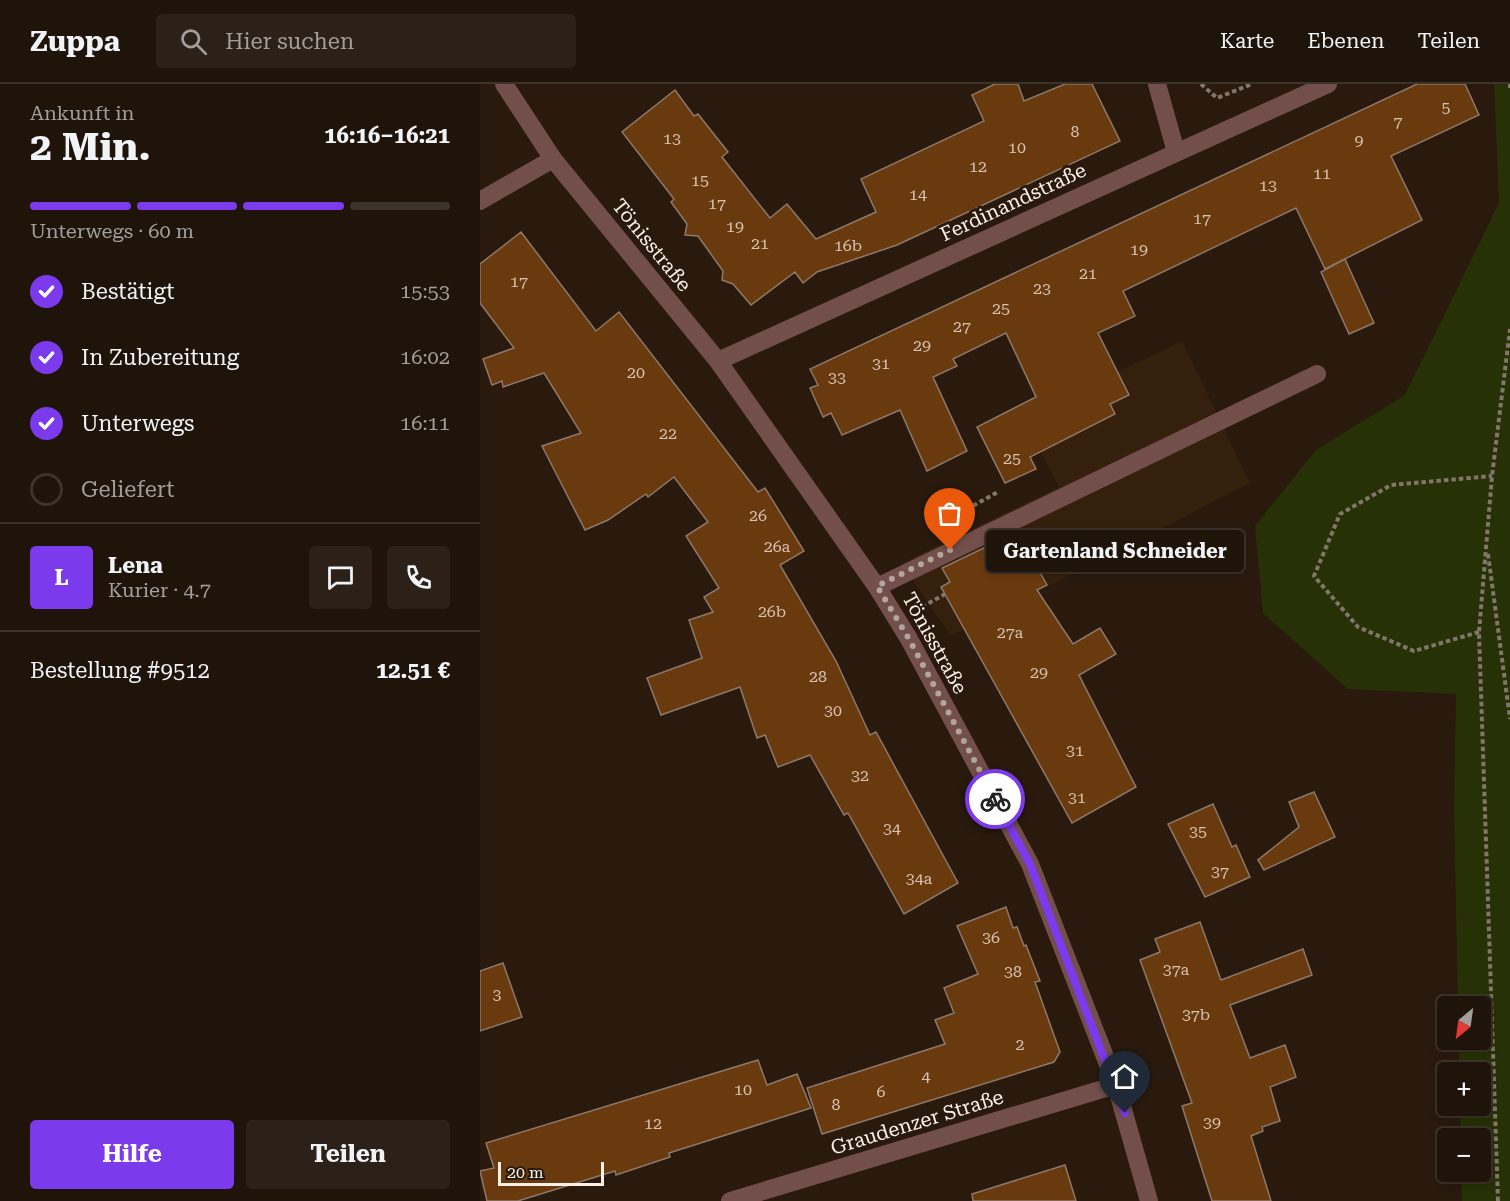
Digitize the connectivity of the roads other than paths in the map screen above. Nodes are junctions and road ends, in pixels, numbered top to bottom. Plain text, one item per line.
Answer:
1 (504, 84) edge
2 (1158, 84) edge
3 (1328, 84) edge
4 (1176, 152) junction
5 (554, 159) junction
6 (480, 201) edge
7 (718, 361) junction
8 (1317, 374) dead end
9 (877, 586) junction
10 (1116, 1085) junction
11 (730, 1201) edge
12 (1149, 1201) edge

1 - 5 street, Tönisstraße
2 - 4 street
3 - 4 street, Ferdinandstraße
4 - 7 street, Ferdinandstraße
5 - 6 street
5 - 7 street, Tönisstraße
7 - 9 street, Tönisstraße
8 - 9 street
9 - 10 street, Tönisstraße
10 - 11 street, Graudenzer Straße
10 - 12 street, Tönisstraße

